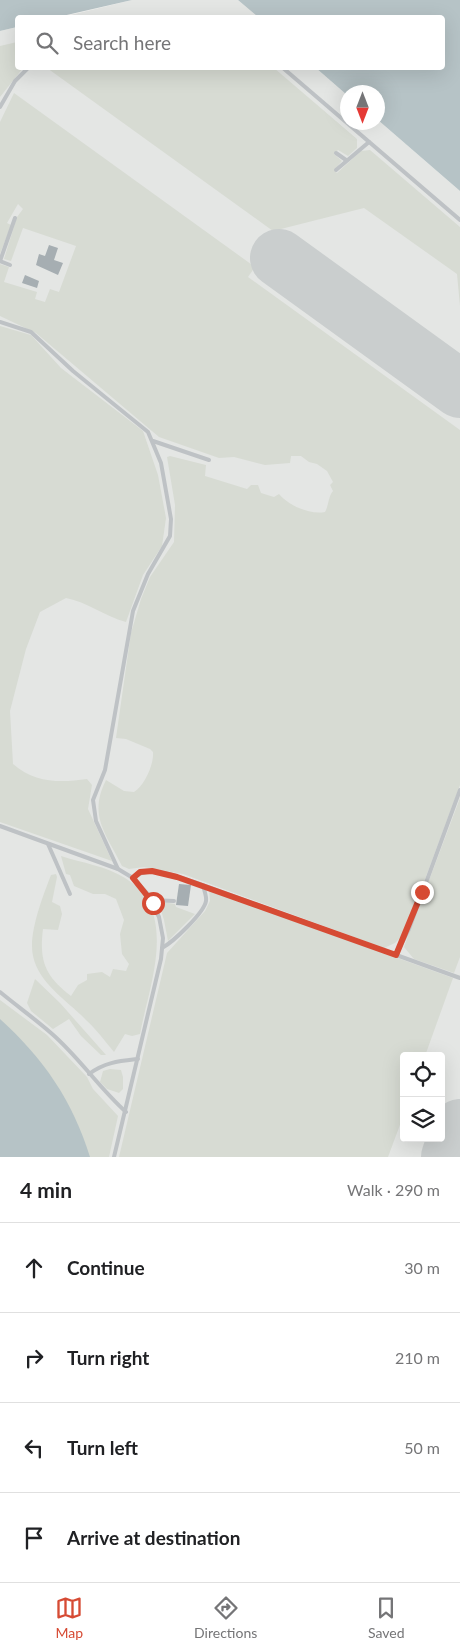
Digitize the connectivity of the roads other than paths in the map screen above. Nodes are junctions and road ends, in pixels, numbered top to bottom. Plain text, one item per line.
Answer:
1 (26, 70) edge
2 (285, 70) edge
3 (0, 107) edge
4 (369, 142) junction
5 (336, 153) dead end
6 (346, 160) junction
7 (336, 170) dead end
8 (15, 218) dead end
9 (460, 220) edge
10 (0, 261) edge
11 (10, 265) dead end
12 (0, 322) edge
13 (153, 441) junction
14 (209, 460) dead end
15 (460, 790) edge
16 (0, 826) edge
17 (48, 844) junction
18 (118, 869) junction
19 (133, 878) junction
20 (204, 885) junction
21 (70, 894) dead end
22 (151, 900) junction
23 (174, 901) dead end
24 (162, 948) junction
25 (396, 955) junction
26 (460, 978) edge
27 (0, 992) edge
28 (138, 1059) junction
29 (89, 1074) junction
30 (126, 1112) junction
31 (114, 1157) edge

1 - 3 lane
2 - 4 lane
4 - 6 lane
4 - 9 lane
5 - 6 lane
6 - 7 lane
8 - 10 lane
10 - 11 lane
12 - 13 lane
13 - 14 lane
13 - 18 lane
15 - 25 lane
16 - 17 lane
17 - 18 lane
17 - 21 lane
18 - 19 lane
19 - 20 lane
19 - 22 lane
20 - 24 lane
20 - 25 lane
22 - 23 lane
22 - 24 lane
24 - 28 lane
25 - 26 lane
27 - 29 lane
28 - 29 lane
28 - 30 lane
29 - 30 lane
30 - 31 lane

